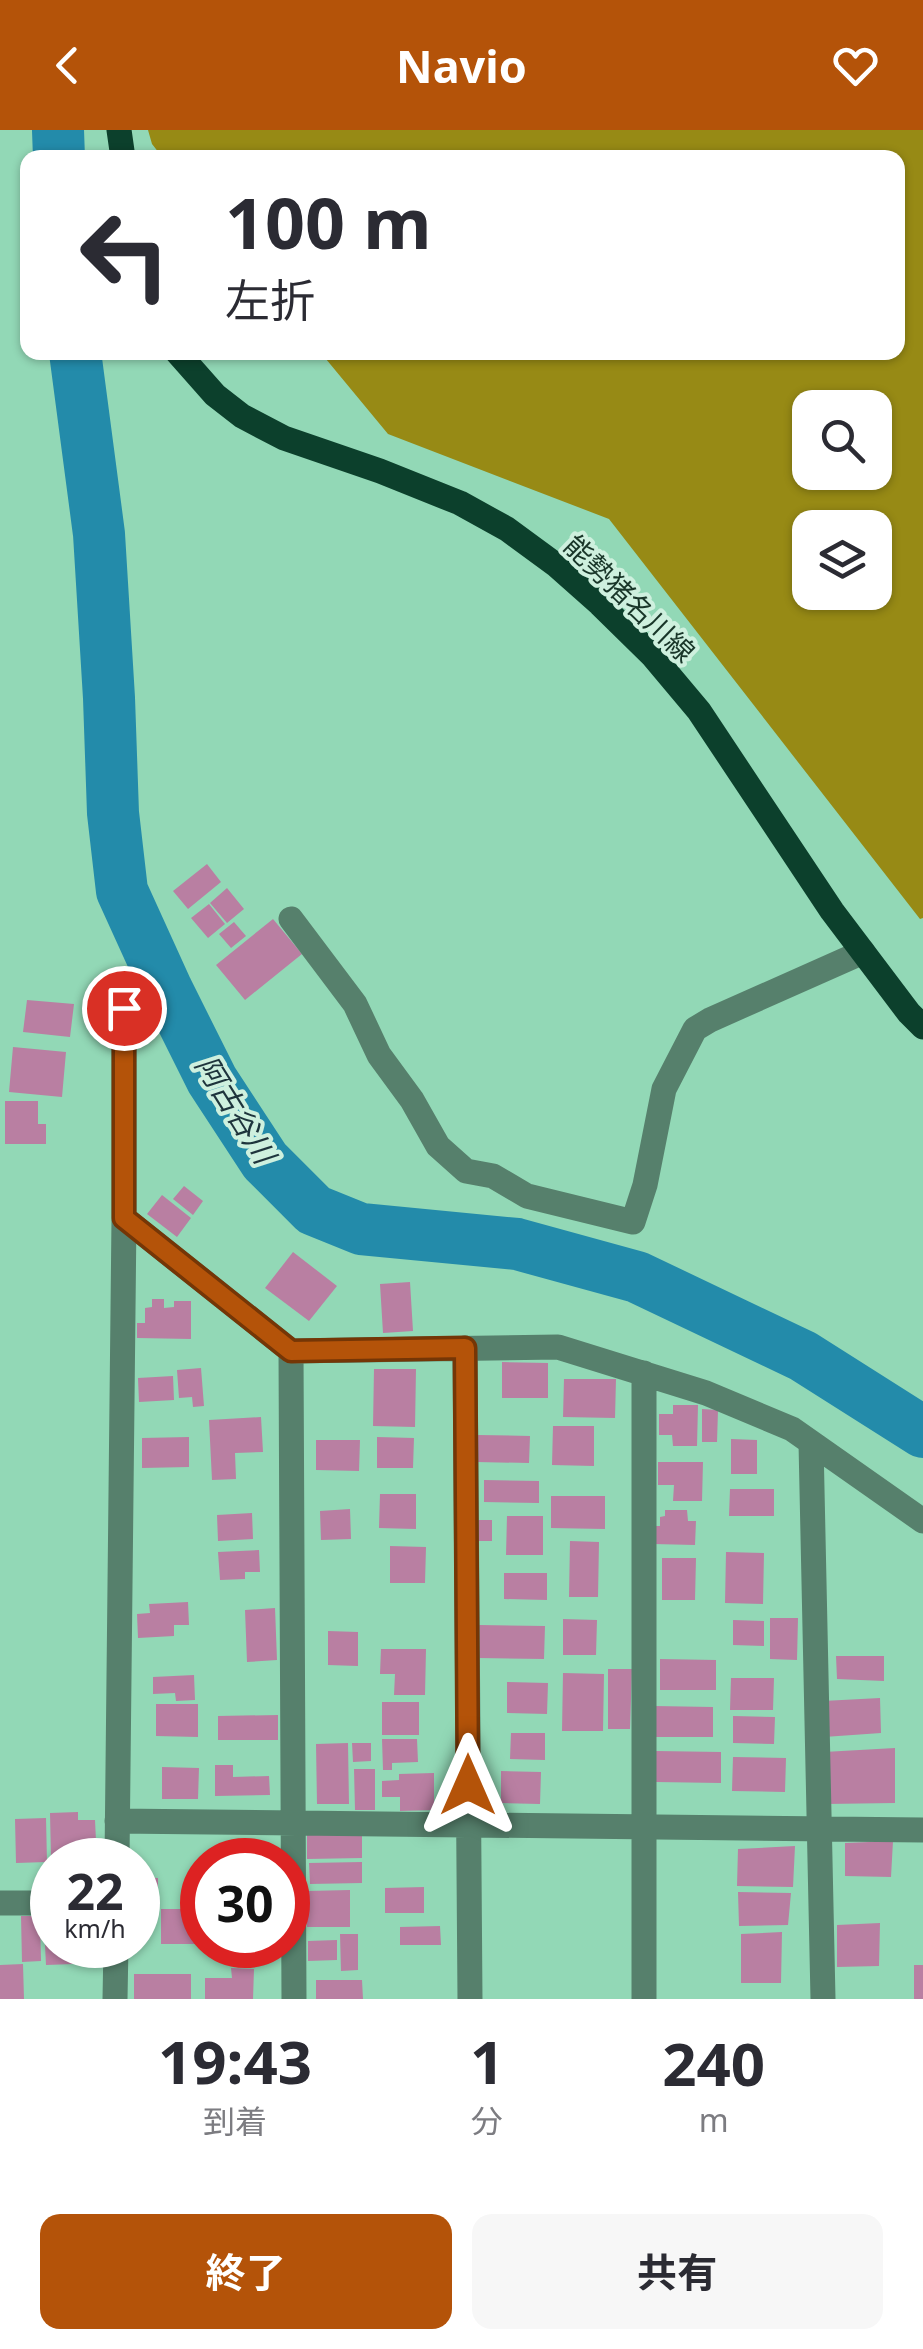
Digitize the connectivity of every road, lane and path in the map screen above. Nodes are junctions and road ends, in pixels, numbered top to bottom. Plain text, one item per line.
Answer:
1 (185, 360) edge
2 (291, 919) dead end
3 (863, 952) junction
4 (124, 1008) dead end
5 (923, 1027) edge
6 (124, 1218) junction
7 (465, 1348) junction
8 (291, 1351) junction
9 (644, 1373) junction
10 (811, 1443) junction
11 (923, 1521) edge
12 (117, 1821) junction
13 (295, 1823) junction
14 (468, 1825) junction
15 (642, 1827) junction
16 (819, 1829) junction
17 (923, 1830) edge
18 (117, 1838) edge
19 (0, 1902) edge
20 (30, 1903) edge
21 (116, 1968) edge
22 (115, 1999) edge
23 (294, 1999) edge
24 (470, 1999) edge
25 (644, 1999) edge
26 (823, 1999) edge

1 - 3 main road, 能勢猪名川線
2 - 3 street
3 - 5 main road, 能勢猪名川線
4 - 6 street
6 - 8 street
6 - 12 street
7 - 8 street
7 - 9 street
7 - 14 street
8 - 13 street
9 - 10 street
9 - 15 street
10 - 11 street
10 - 16 street
12 - 13 street
12 - 18 street
13 - 14 street
13 - 23 street
14 - 15 street
14 - 24 street
15 - 16 street
15 - 25 street
16 - 17 street
16 - 26 street
19 - 20 street
21 - 22 street

